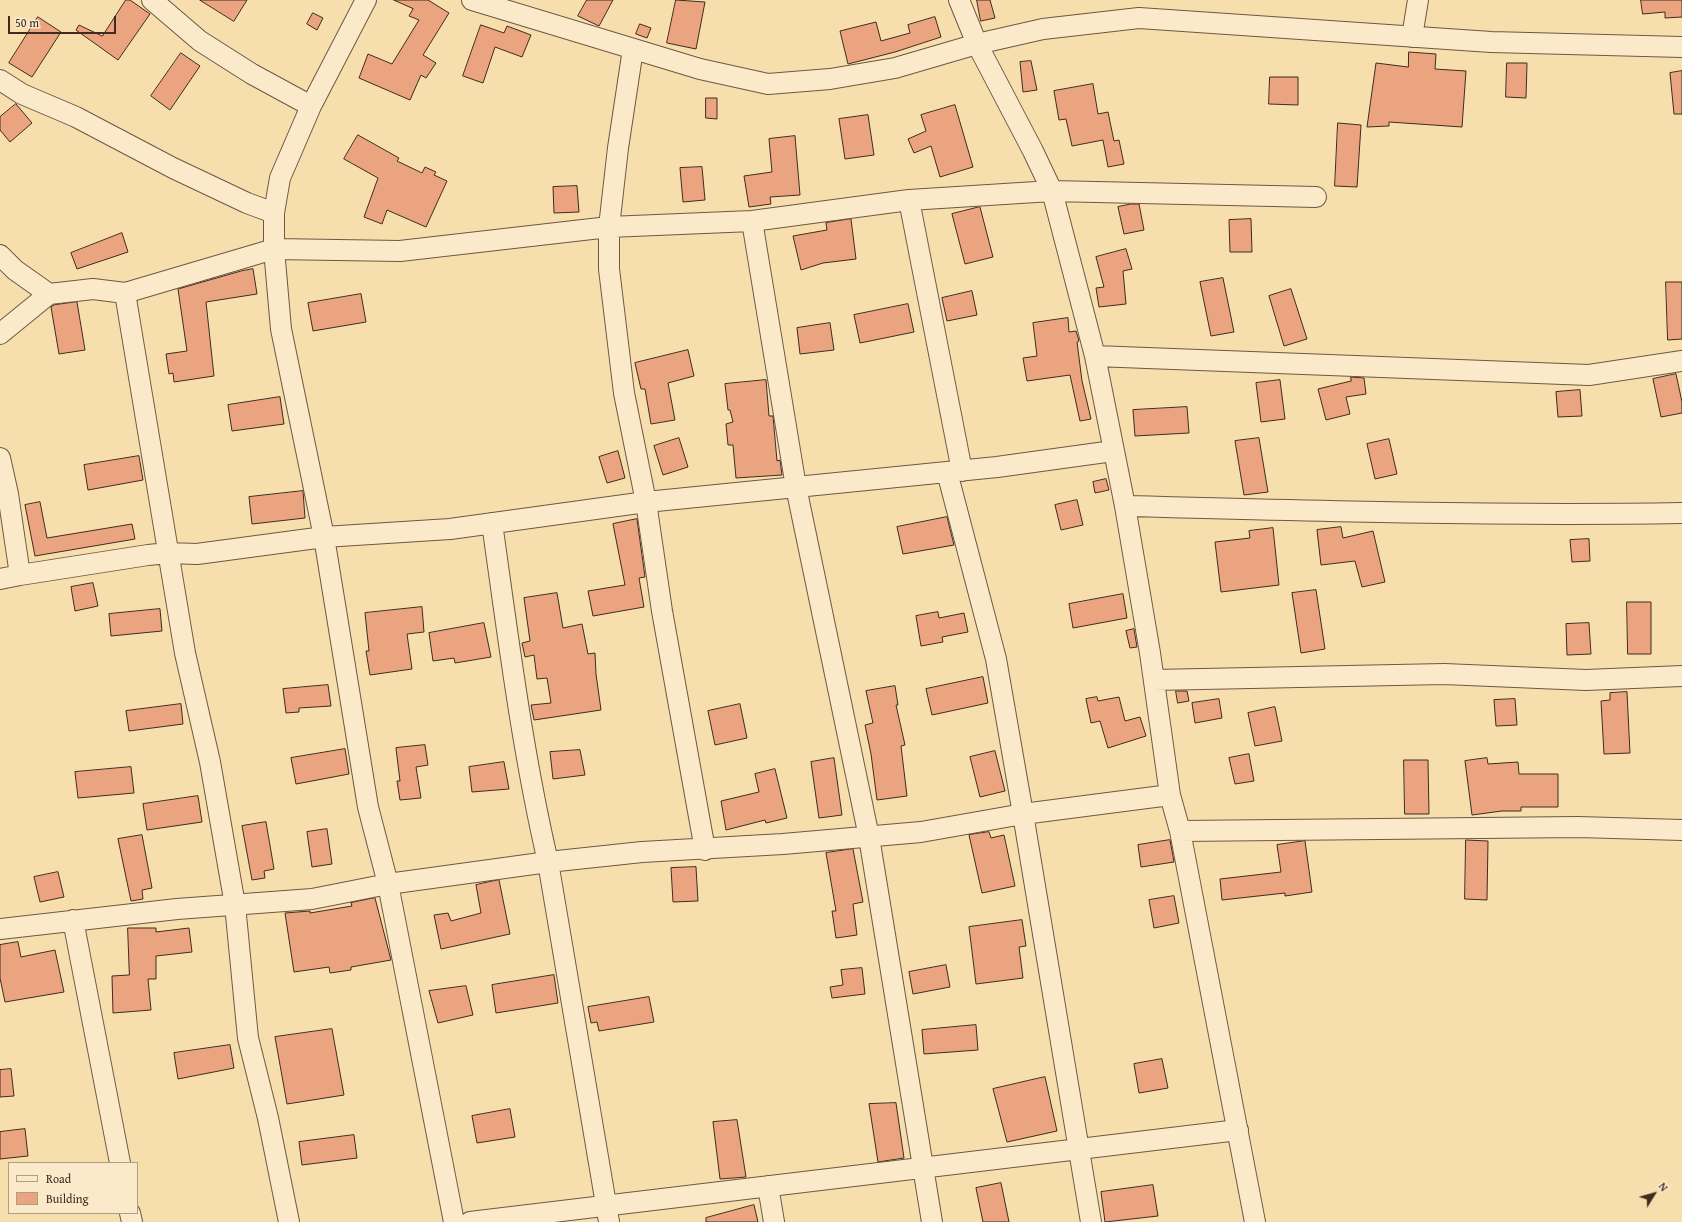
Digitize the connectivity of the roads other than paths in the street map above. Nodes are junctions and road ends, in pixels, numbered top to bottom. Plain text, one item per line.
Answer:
1 (152, 0) edge
2 (366, 0) edge
3 (959, 0) edge
4 (1418, 0) edge
5 (483, 2) edge
6 (1412, 37) junction
7 (977, 44) junction
8 (1682, 47) edge
9 (633, 49) junction
10 (0, 80) edge
11 (311, 106) junction
12 (1052, 191) junction
13 (1316, 197) dead end
14 (909, 200) junction
15 (274, 213) junction
16 (752, 221) junction
17 (609, 227) junction
18 (274, 249) junction
19 (0, 255) edge
20 (125, 293) junction
21 (50, 294) junction
22 (0, 334) edge
23 (1095, 356) junction
24 (1682, 361) edge
25 (1113, 451) junction
26 (0, 458) edge
27 (955, 472) junction
28 (796, 487) junction
29 (646, 502) junction
30 (1125, 506) junction
31 (1682, 513) edge
32 (492, 523) junction
33 (324, 537) junction
34 (169, 553) junction
35 (20, 576) junction
36 (0, 579) edge
37 (1682, 676) edge
38 (1154, 680) junction
39 (1170, 795) junction
40 (1023, 814) junction
41 (1682, 830) edge
42 (1180, 831) junction
43 (869, 837) junction
44 (705, 850) junction
45 (548, 862) junction
46 (388, 884) junction
47 (235, 905) junction
48 (73, 920) junction
49 (0, 929) edge
50 (1238, 1130) junction
51 (1080, 1149) junction
52 (120, 1162) edge
53 (923, 1167) junction
54 (768, 1186) junction
55 (607, 1214) edge
56 (289, 1222) edge
57 (454, 1222) edge
58 (470, 1222) edge
59 (774, 1222) edge
60 (932, 1222) edge
61 (1091, 1222) edge
62 (1255, 1222) edge

1 - 11 street
2 - 11 street
3 - 7 street
4 - 6 street
5 - 9 street
6 - 7 street
6 - 8 street
7 - 9 street
7 - 12 street
9 - 17 street
10 - 15 street
11 - 15 street
12 - 13 street
12 - 14 street
12 - 23 street
14 - 16 street
14 - 27 street
15 - 18 street
16 - 17 street
16 - 28 street
17 - 18 street
17 - 29 street
18 - 20 street
18 - 33 street
19 - 21 street
20 - 21 street
20 - 34 street
21 - 22 street
23 - 24 street
23 - 25 street
25 - 27 street
25 - 30 street
26 - 35 street
27 - 28 street
27 - 40 street
28 - 29 street
28 - 43 street
29 - 32 street
29 - 44 street
30 - 31 street
30 - 38 street
32 - 33 street
32 - 45 street
33 - 34 street
33 - 46 street
34 - 35 street
34 - 47 street
35 - 36 street
37 - 38 street
38 - 39 street
39 - 40 street
39 - 42 street
40 - 43 street
40 - 51 street
41 - 42 street
42 - 50 street
43 - 44 street
43 - 53 street
44 - 45 street
45 - 46 street
45 - 55 street
46 - 47 street
46 - 57 street
47 - 48 street
47 - 56 street
48 - 49 street
48 - 52 street
50 - 51 street
50 - 62 street
51 - 53 street
51 - 61 street
53 - 54 street
53 - 60 street
54 - 55 street
54 - 59 street
55 - 58 street

